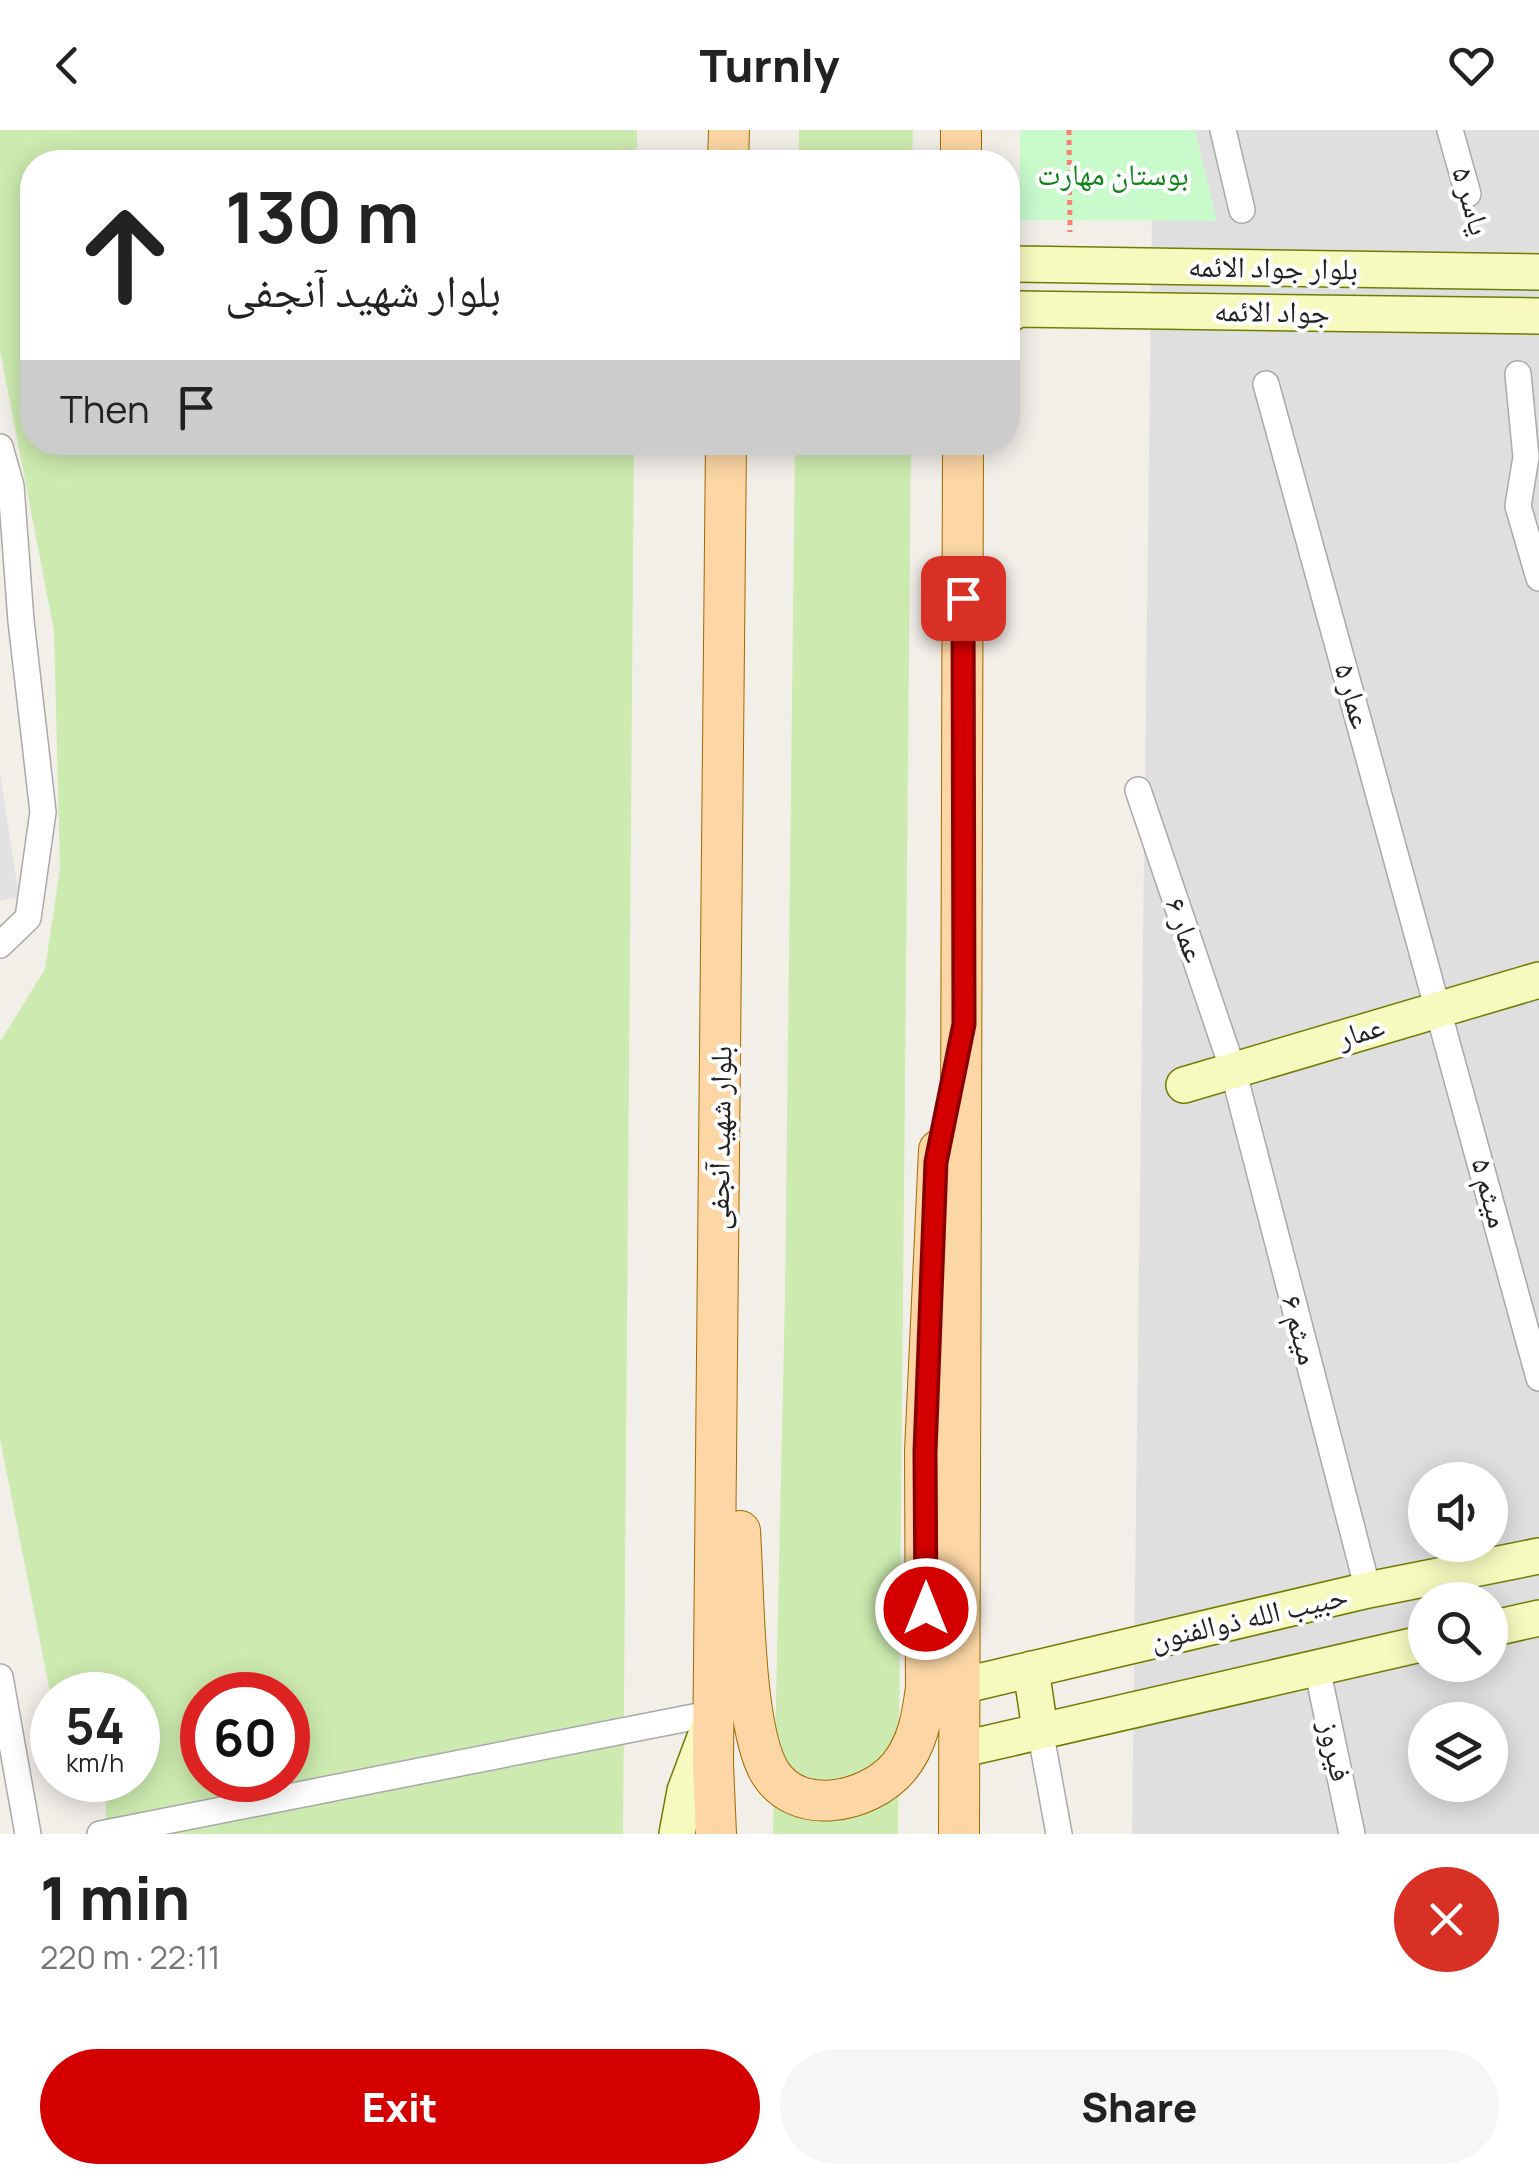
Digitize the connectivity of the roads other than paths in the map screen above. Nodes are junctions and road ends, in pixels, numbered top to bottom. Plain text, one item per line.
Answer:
1 (1223, 130) edge
2 (1450, 130) edge
3 (1468, 194) dead end
4 (1242, 210) dead end
5 (1020, 263) edge
6 (1539, 272) edge
7 (1020, 312) edge
8 (1539, 316) edge
9 (1518, 374) dead end
10 (1266, 384) dead end
11 (0, 446) edge
12 (726, 455) edge
13 (963, 455) edge
14 (1539, 578) edge
15 (1138, 790) dead end
16 (0, 944) edge
17 (1539, 980) edge
18 (1440, 1009) junction
19 (964, 1024) junction
20 (1232, 1070) junction
21 (1184, 1085) dead end
22 (718, 1378) junction
23 (1539, 1378) edge
24 (1539, 1556) edge
25 (1368, 1590) junction
26 (1539, 1618) edge
27 (1508, 1625) edge
28 (1408, 1648) edge
29 (1317, 1668) junction
30 (1031, 1669) junction
31 (0, 1677) edge
32 (960, 1686) junction
33 (714, 1714) junction
34 (1040, 1730) junction
35 (959, 1750) junction
36 (0, 1782) edge
37 (26, 1834) edge
38 (100, 1834) edge
39 (677, 1834) edge
40 (716, 1834) edge
41 (959, 1834) edge
42 (1059, 1834) edge
43 (1352, 1834) edge

1 - 4 street
2 - 3 street, یاسر ۵
5 - 6 street, بلوار جواد الائمه
7 - 8 street, جواد الائمه
9 - 14 street
10 - 18 street, عمار ۵
11 - 16 street
12 - 22 main road, بلوار شهید آنجفی
13 - 19 main road
15 - 20 street, عمار ۶
17 - 18 street, عمار
18 - 20 street, عمار
18 - 23 street, میثم ۵
19 - 22 main road
19 - 32 main road
20 - 21 street, عمار
20 - 25 street, میثم ۶
22 - 33 main road, بلوار شهید آنجفی
24 - 25 street, حبیب الله ذوالفنون
25 - 30 street, حبیب الله ذوالفنون
26 - 27 street
28 - 29 street, حبیب الله ذوالفنون
29 - 34 street, حبیب الله ذوالفنون
29 - 43 street, فیروز
30 - 32 street, حبیب الله ذوالفنون
30 - 34 street
31 - 37 street
32 - 35 main road
33 - 38 street
33 - 39 street
33 - 40 main road, بلوار شهید آنجفی
34 - 35 street, حبیب الله ذوالفنون
34 - 42 street
35 - 41 main road
36 - 37 street

